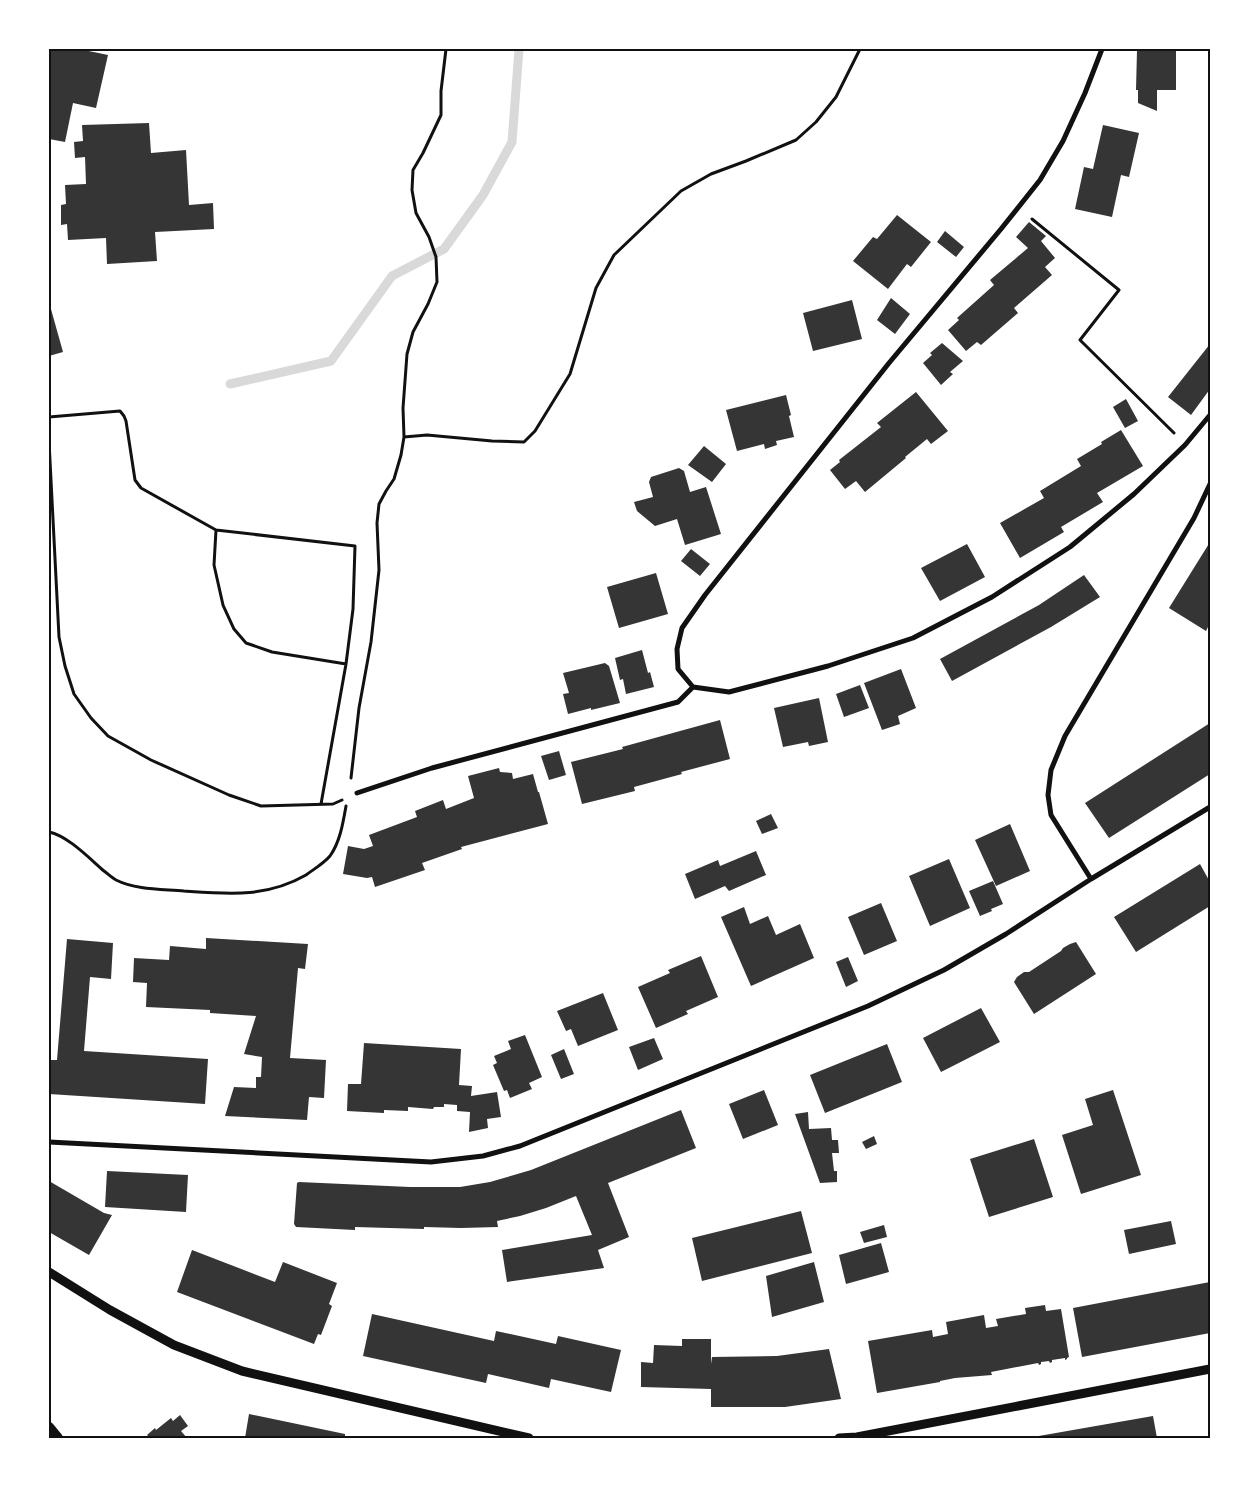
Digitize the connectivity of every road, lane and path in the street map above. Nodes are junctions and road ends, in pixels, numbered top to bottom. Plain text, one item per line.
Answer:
1 (446, 49) edge
2 (860, 49) edge
3 (1102, 49) edge
4 (1018, 207) junction
5 (1210, 415) edge
6 (49, 417) edge
7 (404, 437) junction
8 (49, 441) edge
9 (1185, 445) junction
10 (1210, 484) edge
11 (216, 530) junction
12 (346, 664) junction
13 (693, 688) junction
14 (357, 793) joint
15 (348, 798) junction
16 (321, 804) junction
17 (1210, 807) edge
18 (49, 832) edge
19 (1091, 879) junction
20 (49, 1142) edge
21 (49, 1272) edge
22 (1210, 1369) edge
23 (49, 1427) edge
24 (58, 1438) edge
25 (528, 1438) edge
26 (839, 1438) edge
27 (858, 1438) edge

1 - 7 path
2 - 7 path
3 - 4 street
4 - 9 path
4 - 13 street
5 - 9 street
6 - 11 path
7 - 15 path
8 - 16 path
9 - 13 street
10 - 19 street
11 - 12 path
11 - 12 path
12 - 16 path
13 - 14 street
14 - 15 path
15 - 16 path
15 - 18 path
17 - 19 street
19 - 20 street
21 - 25 street
22 - 27 street
23 - 24 main road
26 - 27 street

